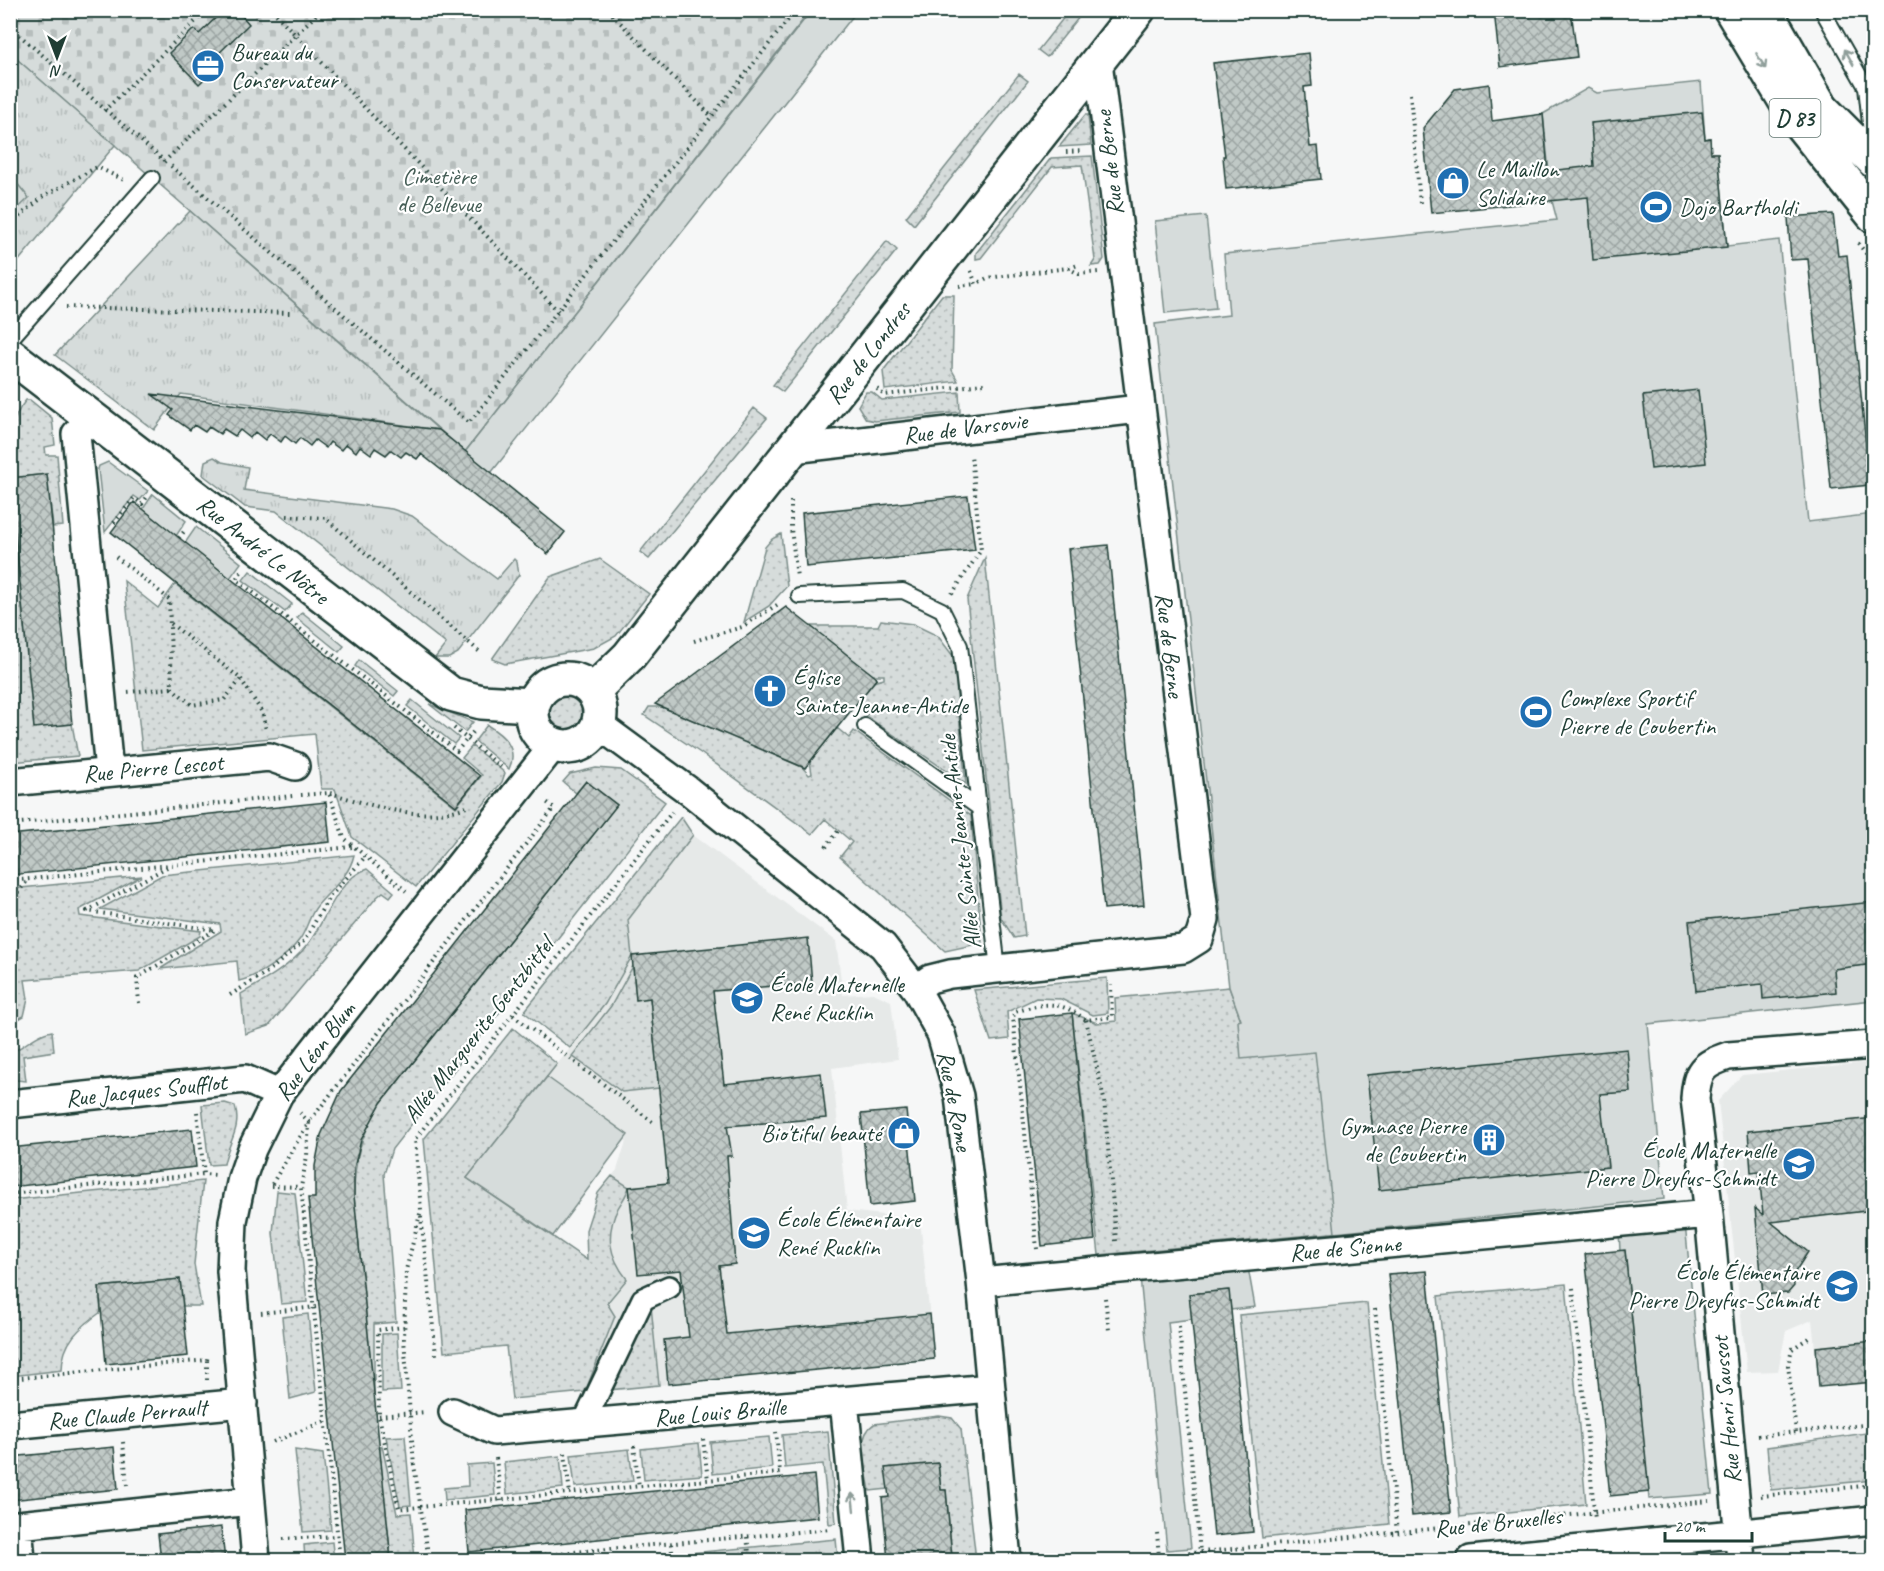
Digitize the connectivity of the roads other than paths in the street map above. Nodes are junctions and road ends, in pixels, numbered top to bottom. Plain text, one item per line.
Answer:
1 (1138, 10) edge
2 (1731, 10) edge
3 (1765, 10) edge
4 (1822, 10) edge
5 (1098, 62) junction
6 (1874, 153) edge
7 (1874, 161) edge
8 (152, 178) road end
9 (1874, 216) edge
10 (10, 340) edge
11 (10, 355) edge
12 (1139, 409) junction
13 (91, 417) junction
14 (792, 449) junction
15 (799, 596) road end
16 (593, 691) junction
17 (532, 705) junction
18 (599, 725) junction
19 (865, 726) dead end
20 (554, 745) junction
21 (294, 766) dead end
22 (109, 771) junction
23 (10, 782) edge
24 (979, 808) junction
25 (998, 969) junction
26 (916, 989) junction
27 (1874, 1045) edge
28 (279, 1094) junction
29 (10, 1104) edge
30 (1709, 1214) junction
31 (981, 1282) junction
32 (669, 1287) dead end
33 (991, 1388) junction
34 (844, 1401) junction
35 (243, 1403) junction
36 (453, 1412) dead end
37 (584, 1424) junction
38 (10, 1425) edge
39 (251, 1502) junction
40 (1874, 1520) edge
41 (1738, 1534) junction
42 (21, 1560) edge
43 (256, 1560) edge
44 (860, 1560) edge
45 (1007, 1560) edge
46 (1485, 1560) edge
47 (1741, 1560) edge

1 - 5 street, Rue de Londres
2 -> 9 street, D 83
3 - 7 street, D 83
6 -> 4 lane
5 - 12 street, Rue de Berne
5 - 14 street, Rue de Londres
8 - 10 lane
11 - 13 street, Rue André Le Nôtre
12 - 14 street, Rue de Varsovie
12 - 25 street, Rue de Berne
13 - 17 street, Rue André Le Nôtre
13 - 22 street
14 - 16 street, Rue de Londres
15 - 24 lane, Allée Sainte-Jeanne-Antide
16 - 17 street
16 - 18 street
17 - 20 street
18 - 20 street
18 - 26 street, Rue de Rome
19 - 24 lane
20 - 28 street, Rue Léon Blum
21 - 22 street, Rue Pierre Lescot
22 - 23 street, Rue Pierre Lescot
24 - 25 lane, Allée Sainte-Jeanne-Antide
25 - 26 street, Rue de Berne
26 - 31 street, Rue de Rome
27 - 30 street, Rue Henri Saussot
28 - 29 street, Rue Jacques Soufflot
28 - 35 street, Rue Léon Blum
30 - 31 street, Rue de Sienne
30 - 41 street, Rue Henri Saussot
31 - 33 street, Rue de Rome
32 - 37 street
33 - 34 street, Rue Louis Braille
33 - 45 street, Rue de Rome
34 - 37 street, Rue Louis Braille
44 -> 34 street
35 - 38 street, Rue Claude Perrault
35 - 39 street, Rue Léon Blum
36 - 37 street, Rue Louis Braille
39 - 42 street
39 - 43 street, Rue Léon Blum
40 - 41 street, Rue de Bruxelles
41 - 46 street, Rue de Bruxelles
41 - 47 street, Rue Henri Saussot

